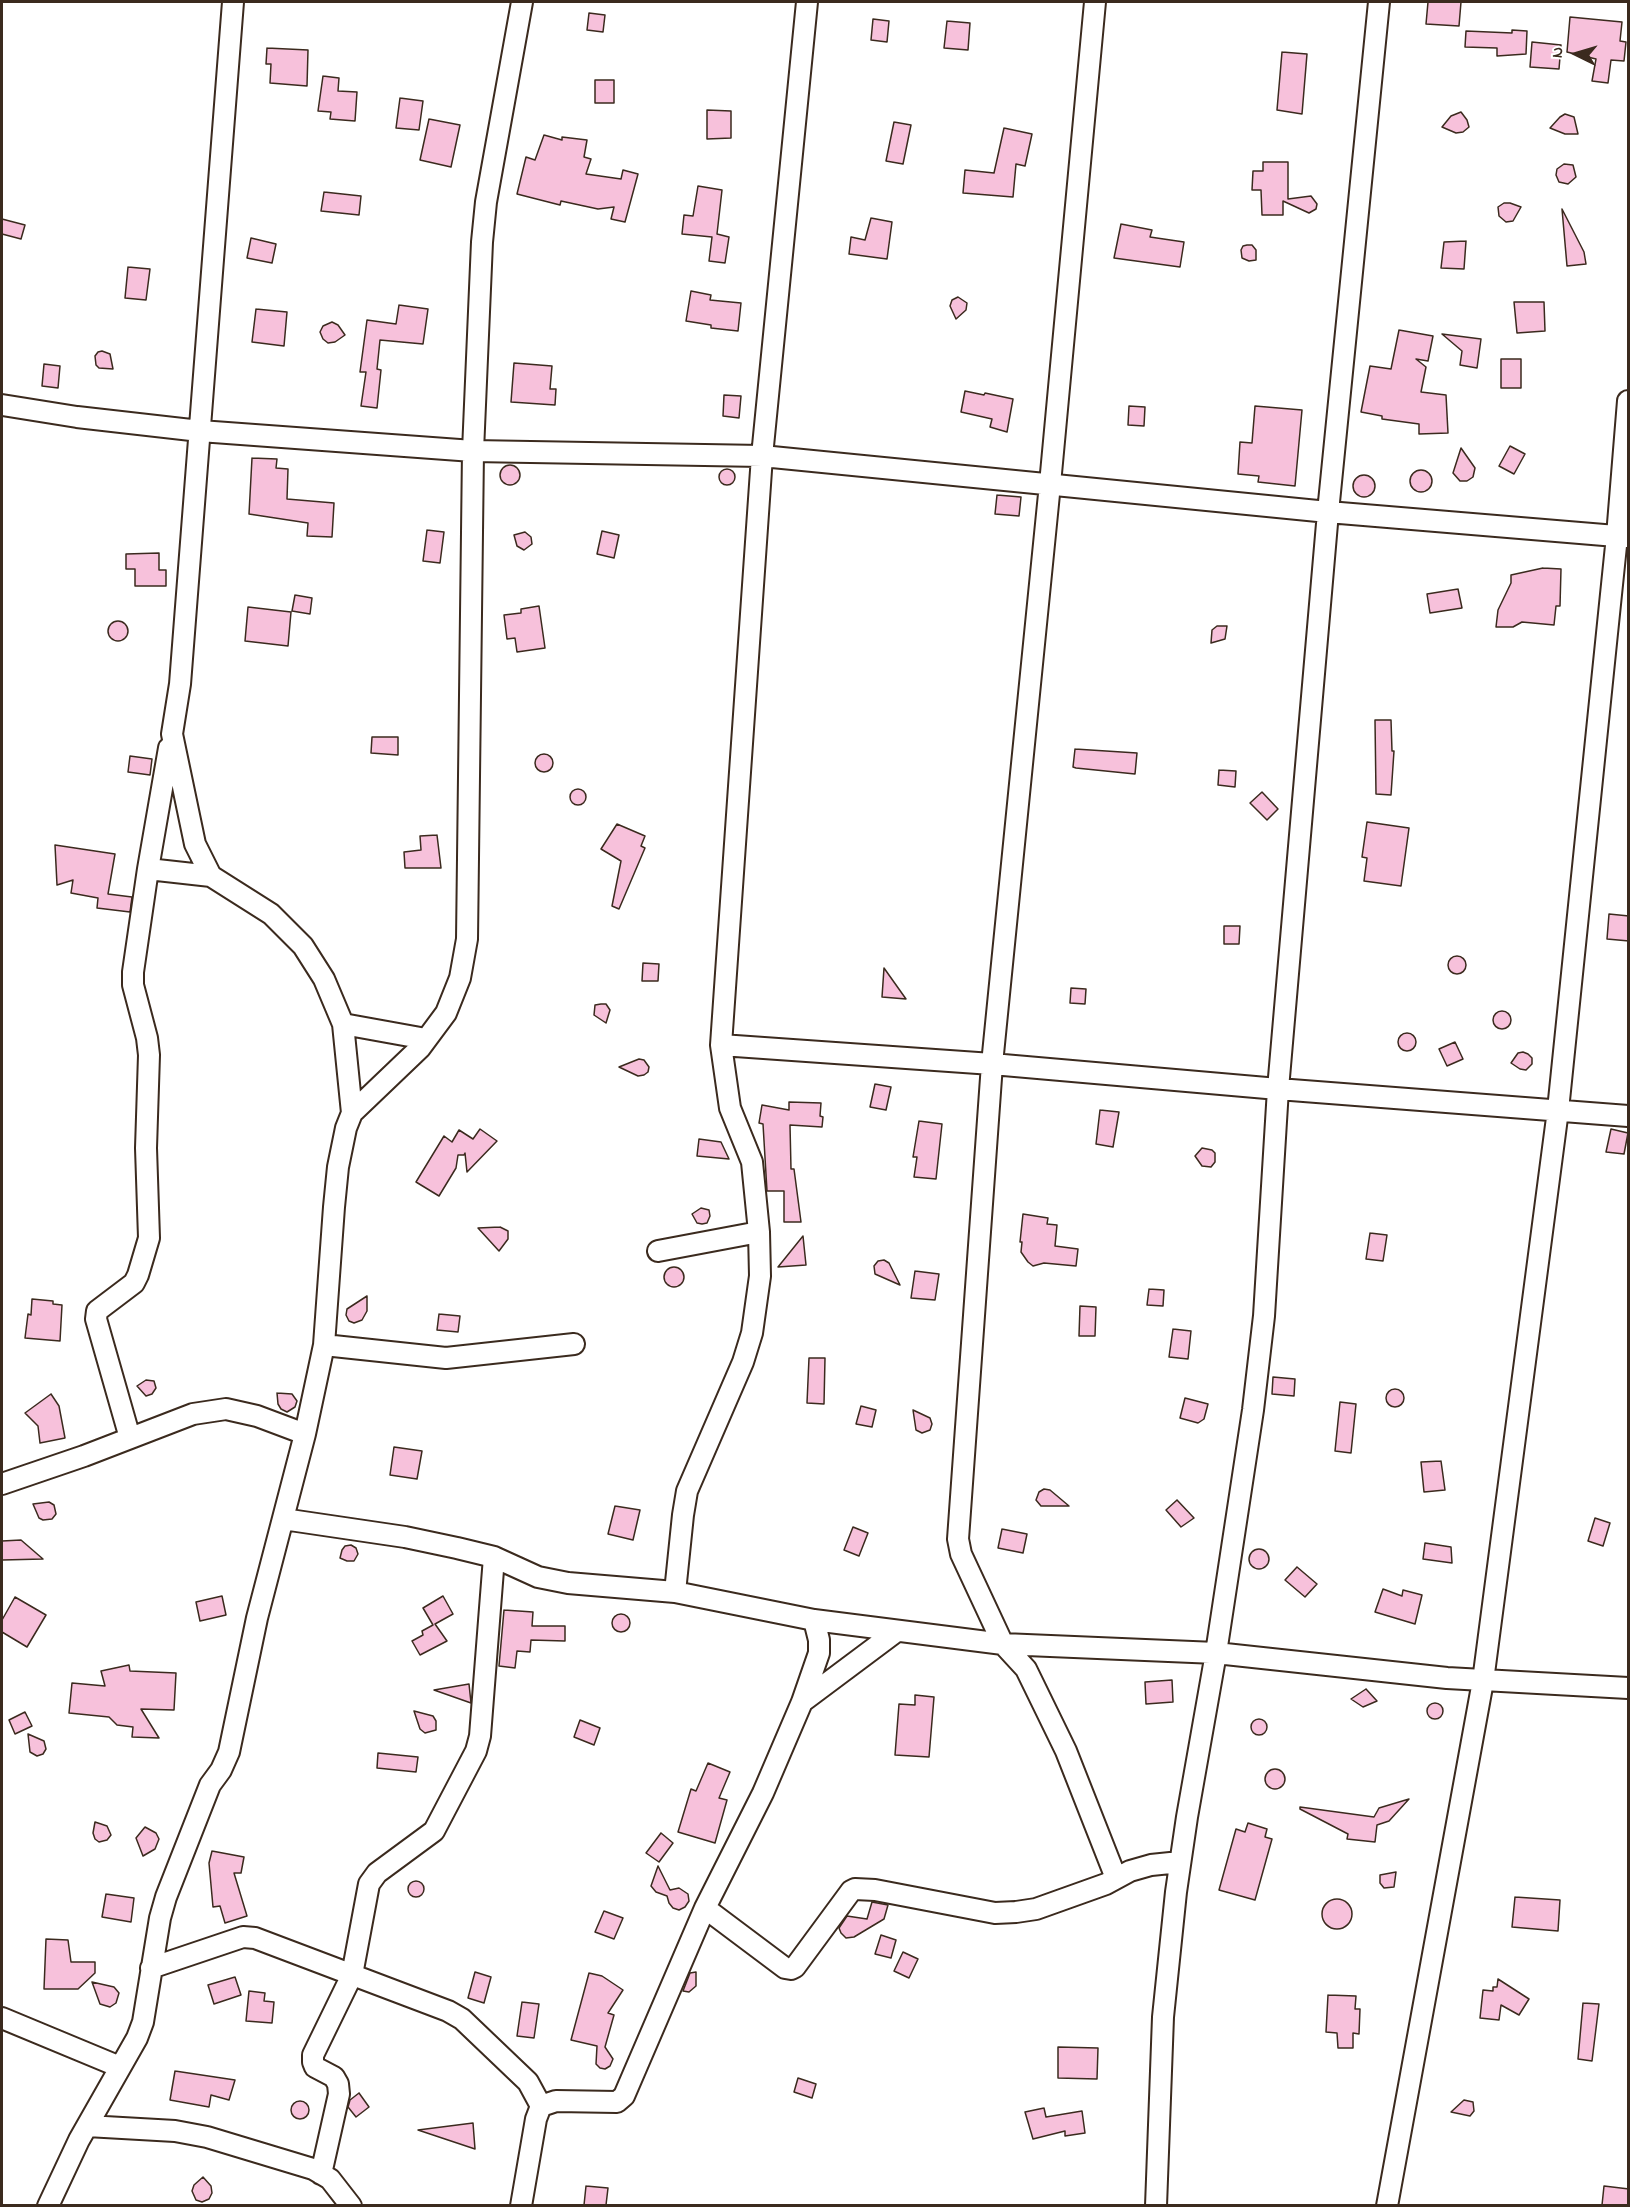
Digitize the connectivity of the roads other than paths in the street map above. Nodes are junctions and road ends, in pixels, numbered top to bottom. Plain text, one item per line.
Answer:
1 (232, 2) edge
2 (522, 2) edge
3 (807, 2) edge
4 (1095, 2) edge
5 (1379, 2) edge
6 (1629, 401) edge
7 (2, 405) edge
8 (200, 431) junction
9 (473, 451) junction
10 (762, 456) junction
11 (1050, 484) junction
12 (1328, 512) junction
13 (1623, 536) edge
14 (172, 734) junction
15 (148, 869) junction
16 (211, 876) junction
17 (343, 1024) junction
18 (426, 1039) junction
19 (721, 1045) junction
20 (992, 1064) junction
21 (1278, 1089) junction
22 (1558, 1110) junction
23 (352, 1113) junction
24 (1629, 1116) edge
25 (759, 1232) junction
26 (658, 1251) dead end
27 (574, 1344) dead end
28 (324, 1345) junction
29 (305, 1434) junction
30 (130, 1438) junction
31 (2, 1484) edge
32 (283, 1519) junction
33 (494, 1557) junction
34 (675, 1592) junction
35 (814, 1620) junction
36 (897, 1631) junction
37 (1003, 1644) junction
38 (1216, 1653) junction
39 (1483, 1681) junction
40 (1629, 1688) edge
41 (802, 1702) junction
42 (1180, 1862) junction
43 (1116, 1878) junction
44 (705, 1908) junction
45 (151, 1968) junction
46 (352, 1975) junction
47 (2, 2018) edge
48 (120, 2067) junction
49 (541, 2106) junction
50 (87, 2126) junction
51 (321, 2174) junction
52 (48, 2205) edge
53 (351, 2205) edge
54 (521, 2205) edge
55 (1156, 2205) edge
56 (1387, 2205) edge

1 - 8 street
2 - 9 street
3 - 10 street
4 - 11 street
5 - 12 street
6 - 13 street
7 - 8 street
8 - 9 street
8 - 14 street
9 - 10 street
9 - 18 street
10 - 11 street
10 - 19 street
11 - 12 street
11 - 20 street
12 - 13 street
12 - 21 street
13 - 22 street
14 - 15 street
14 - 16 street
15 - 16 street
15 - 30 street
16 - 17 street
17 - 18 street
17 - 23 street
18 - 23 street
19 - 20 street
19 - 25 street
20 - 21 street
20 - 37 street
21 - 22 street
21 - 38 street
22 - 24 street
22 - 39 street
23 - 28 street
25 - 26 street
25 - 34 street
27 - 28 street
28 - 29 street
29 - 30 street
29 - 32 street
30 - 31 street
32 - 33 street
32 - 45 street
33 - 34 street
33 - 46 street
34 - 35 street
35 - 36 street
35 - 41 street
36 - 37 street
36 - 41 street
37 - 38 street
37 - 43 street
38 - 39 street
38 - 42 street
39 - 40 street
39 - 56 street
41 - 44 street
42 - 43 street
42 - 55 street
43 - 44 street
44 - 49 street
45 - 46 street
45 - 48 street
46 - 49 street
46 - 51 street
47 - 48 street
48 - 50 street
49 - 54 street
50 - 51 street
50 - 52 street
51 - 53 street

